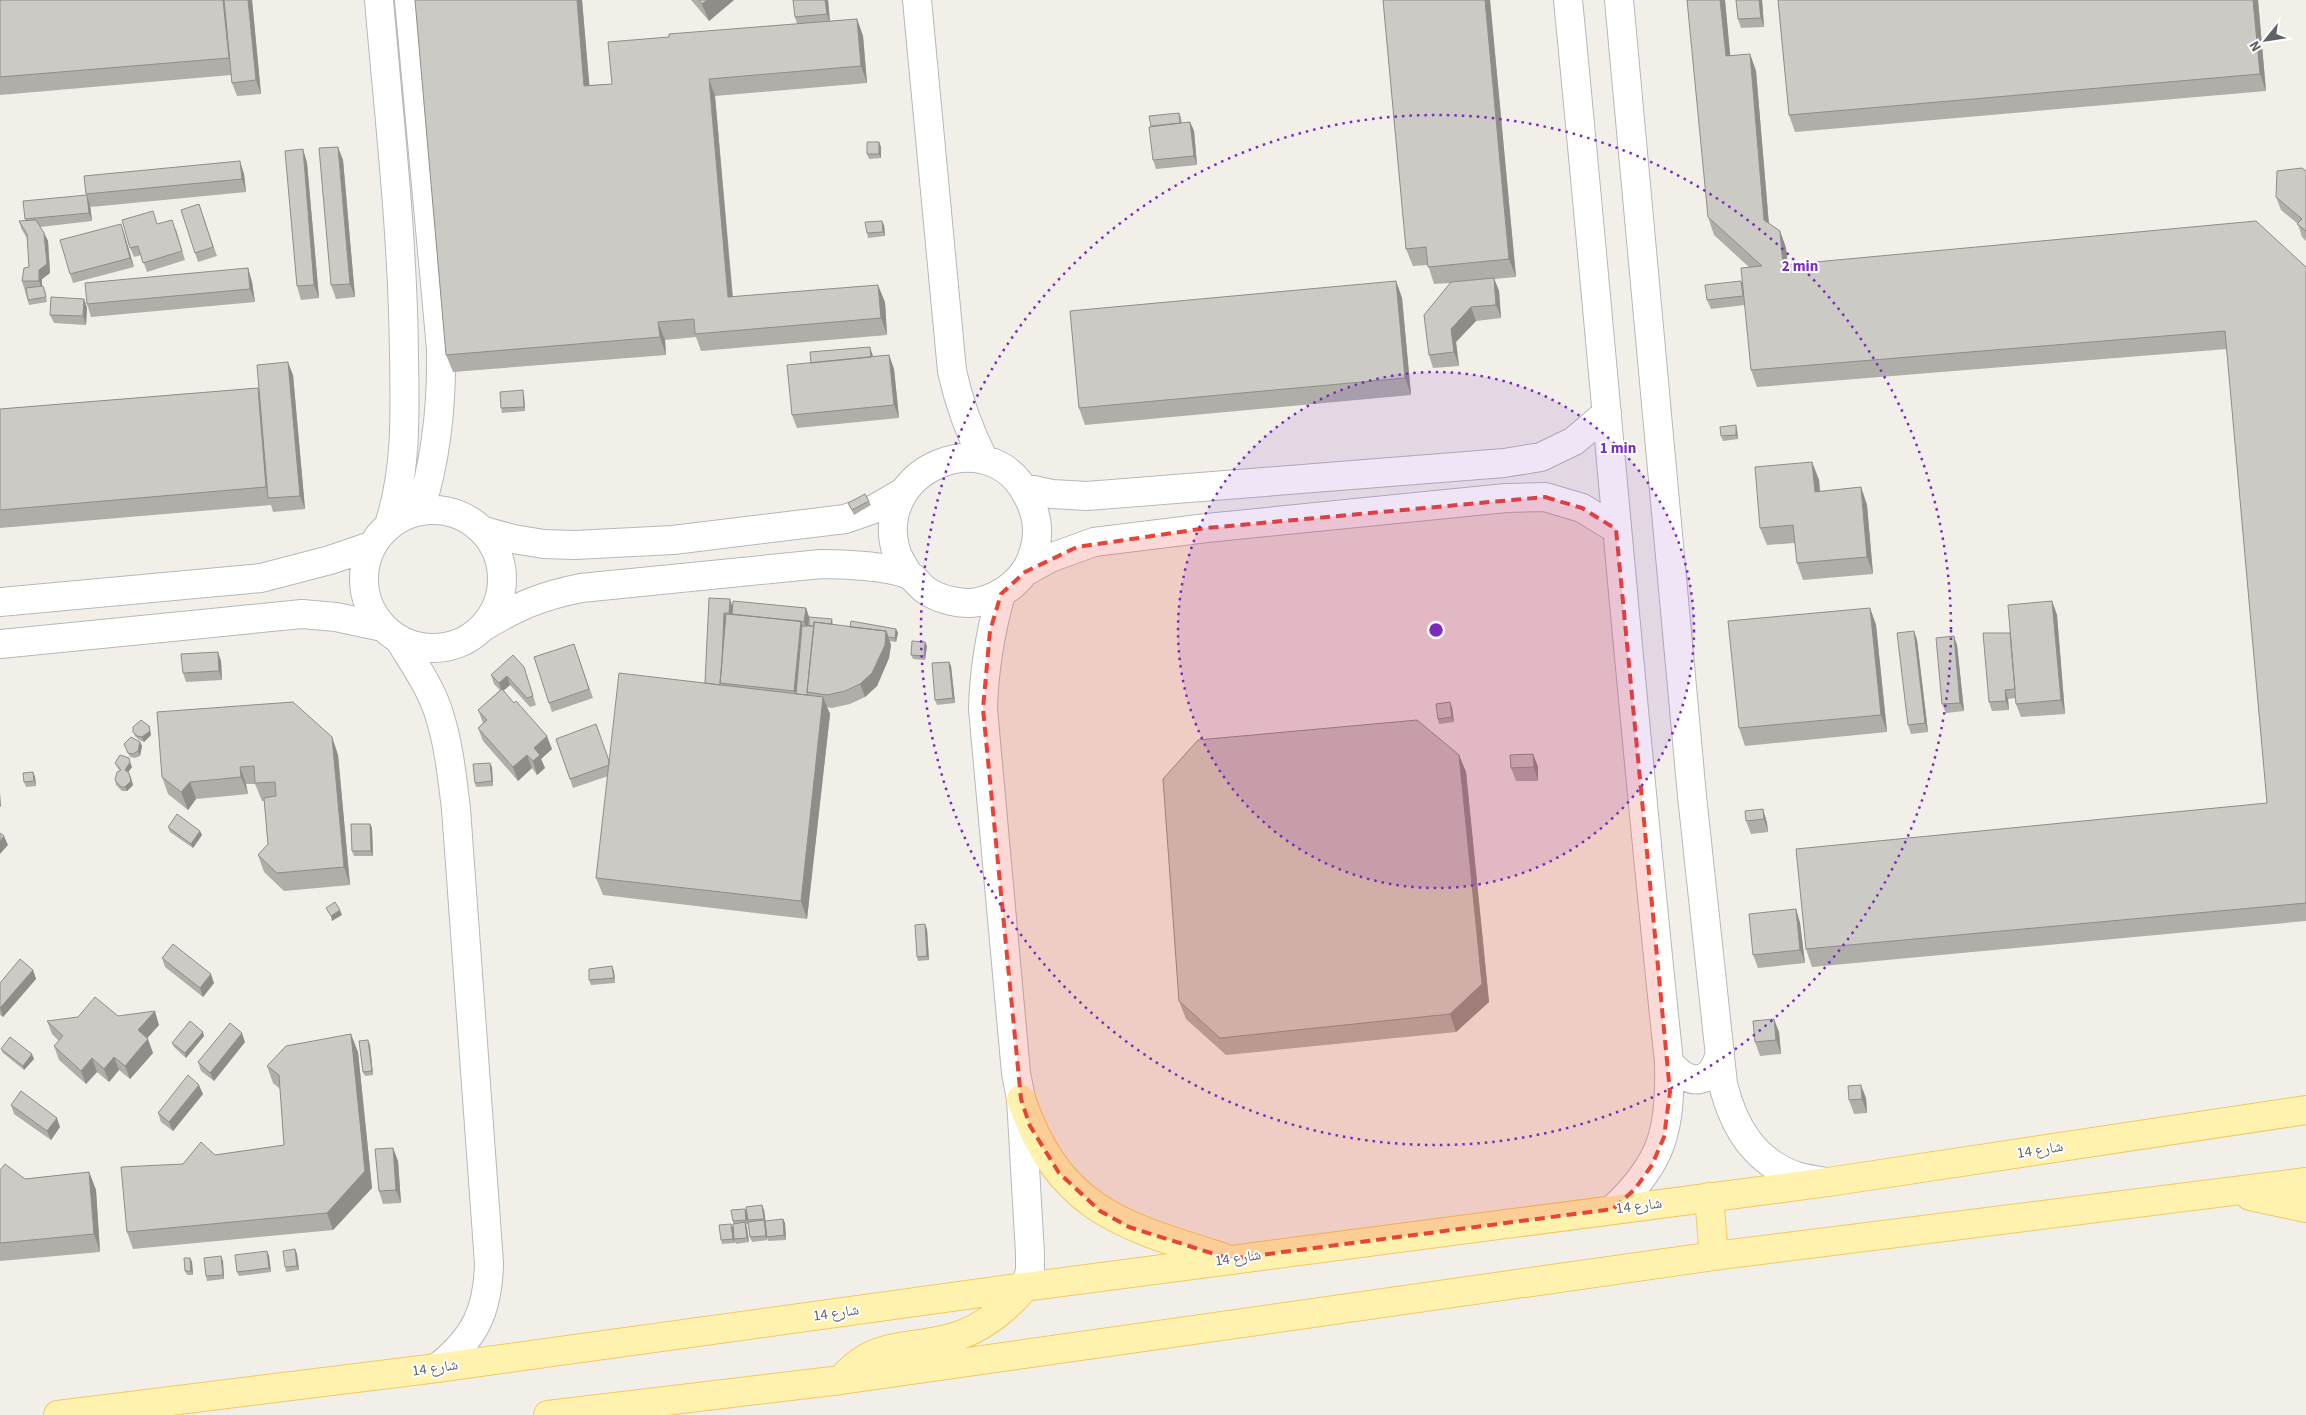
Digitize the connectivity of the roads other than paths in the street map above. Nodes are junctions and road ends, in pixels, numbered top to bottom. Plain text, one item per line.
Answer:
1 (379, 0) edge
2 (408, 0) edge
3 (917, 0) edge
4 (1568, 0) edge
5 (1619, 0) edge
6 (1606, 413) junction
7 (984, 460) junction
8 (1024, 488) junction
9 (904, 491) junction
10 (420, 510) junction
11 (389, 525) junction
12 (1616, 529) junction
13 (484, 531) junction
14 (371, 546) junction
15 (1025, 572) junction
16 (908, 574) junction
17 (1001, 594) junction
18 (0, 602) edge
19 (483, 627) junction
20 (391, 633) junction
21 (0, 644) edge
22 (1720, 1052) junction
23 (1669, 1062) junction
24 (1021, 1099) junction
25 (2306, 1110) edge
26 (1828, 1182) junction
27 (2306, 1182) edge
28 (2231, 1192) junction
29 (1709, 1197) junction
30 (2306, 1208) edge
31 (1613, 1209) junction
32 (1714, 1256) junction
33 (1230, 1259) junction
34 (1025, 1287) junction
35 (437, 1368) junction
36 (841, 1380) junction
37 (169, 1402) junction
38 (58, 1415) edge
39 (133, 1415) edge
40 (548, 1415) edge

1 - 11 street
2 - 10 street
3 - 7 street
4 - 6 street
5 - 22 street
6 - 8 street
6 - 12 street
7 - 8 street
7 - 9 street
8 - 15 street
9 - 13 street
9 - 16 street
10 - 11 street
10 - 13 street
11 - 14 street
12 - 15 street
12 - 23 street
13 - 19 street
14 - 18 street
14 - 20 street
15 - 17 street
16 - 17 street
16 - 19 street
17 - 24 street
19 - 20 street
20 - 21 street
20 - 35 street
22 - 23 street
22 - 26 street
23 - 31 street
24 - 33 main road
24 - 34 street
25 - 26 main road, شارع 14
26 - 29 main road, شارع 14
27 - 28 main road
28 - 30 main road
28 - 32 main road
29 - 31 main road, شارع 14
29 - 32 main road
31 - 33 main road, شارع 14
32 - 36 main road
33 - 34 main road, شارع 14
34 - 35 main road, شارع 14
34 - 36 main road
35 - 37 main road, شارع 14
36 - 40 main road
37 - 38 main road
37 - 39 main road

